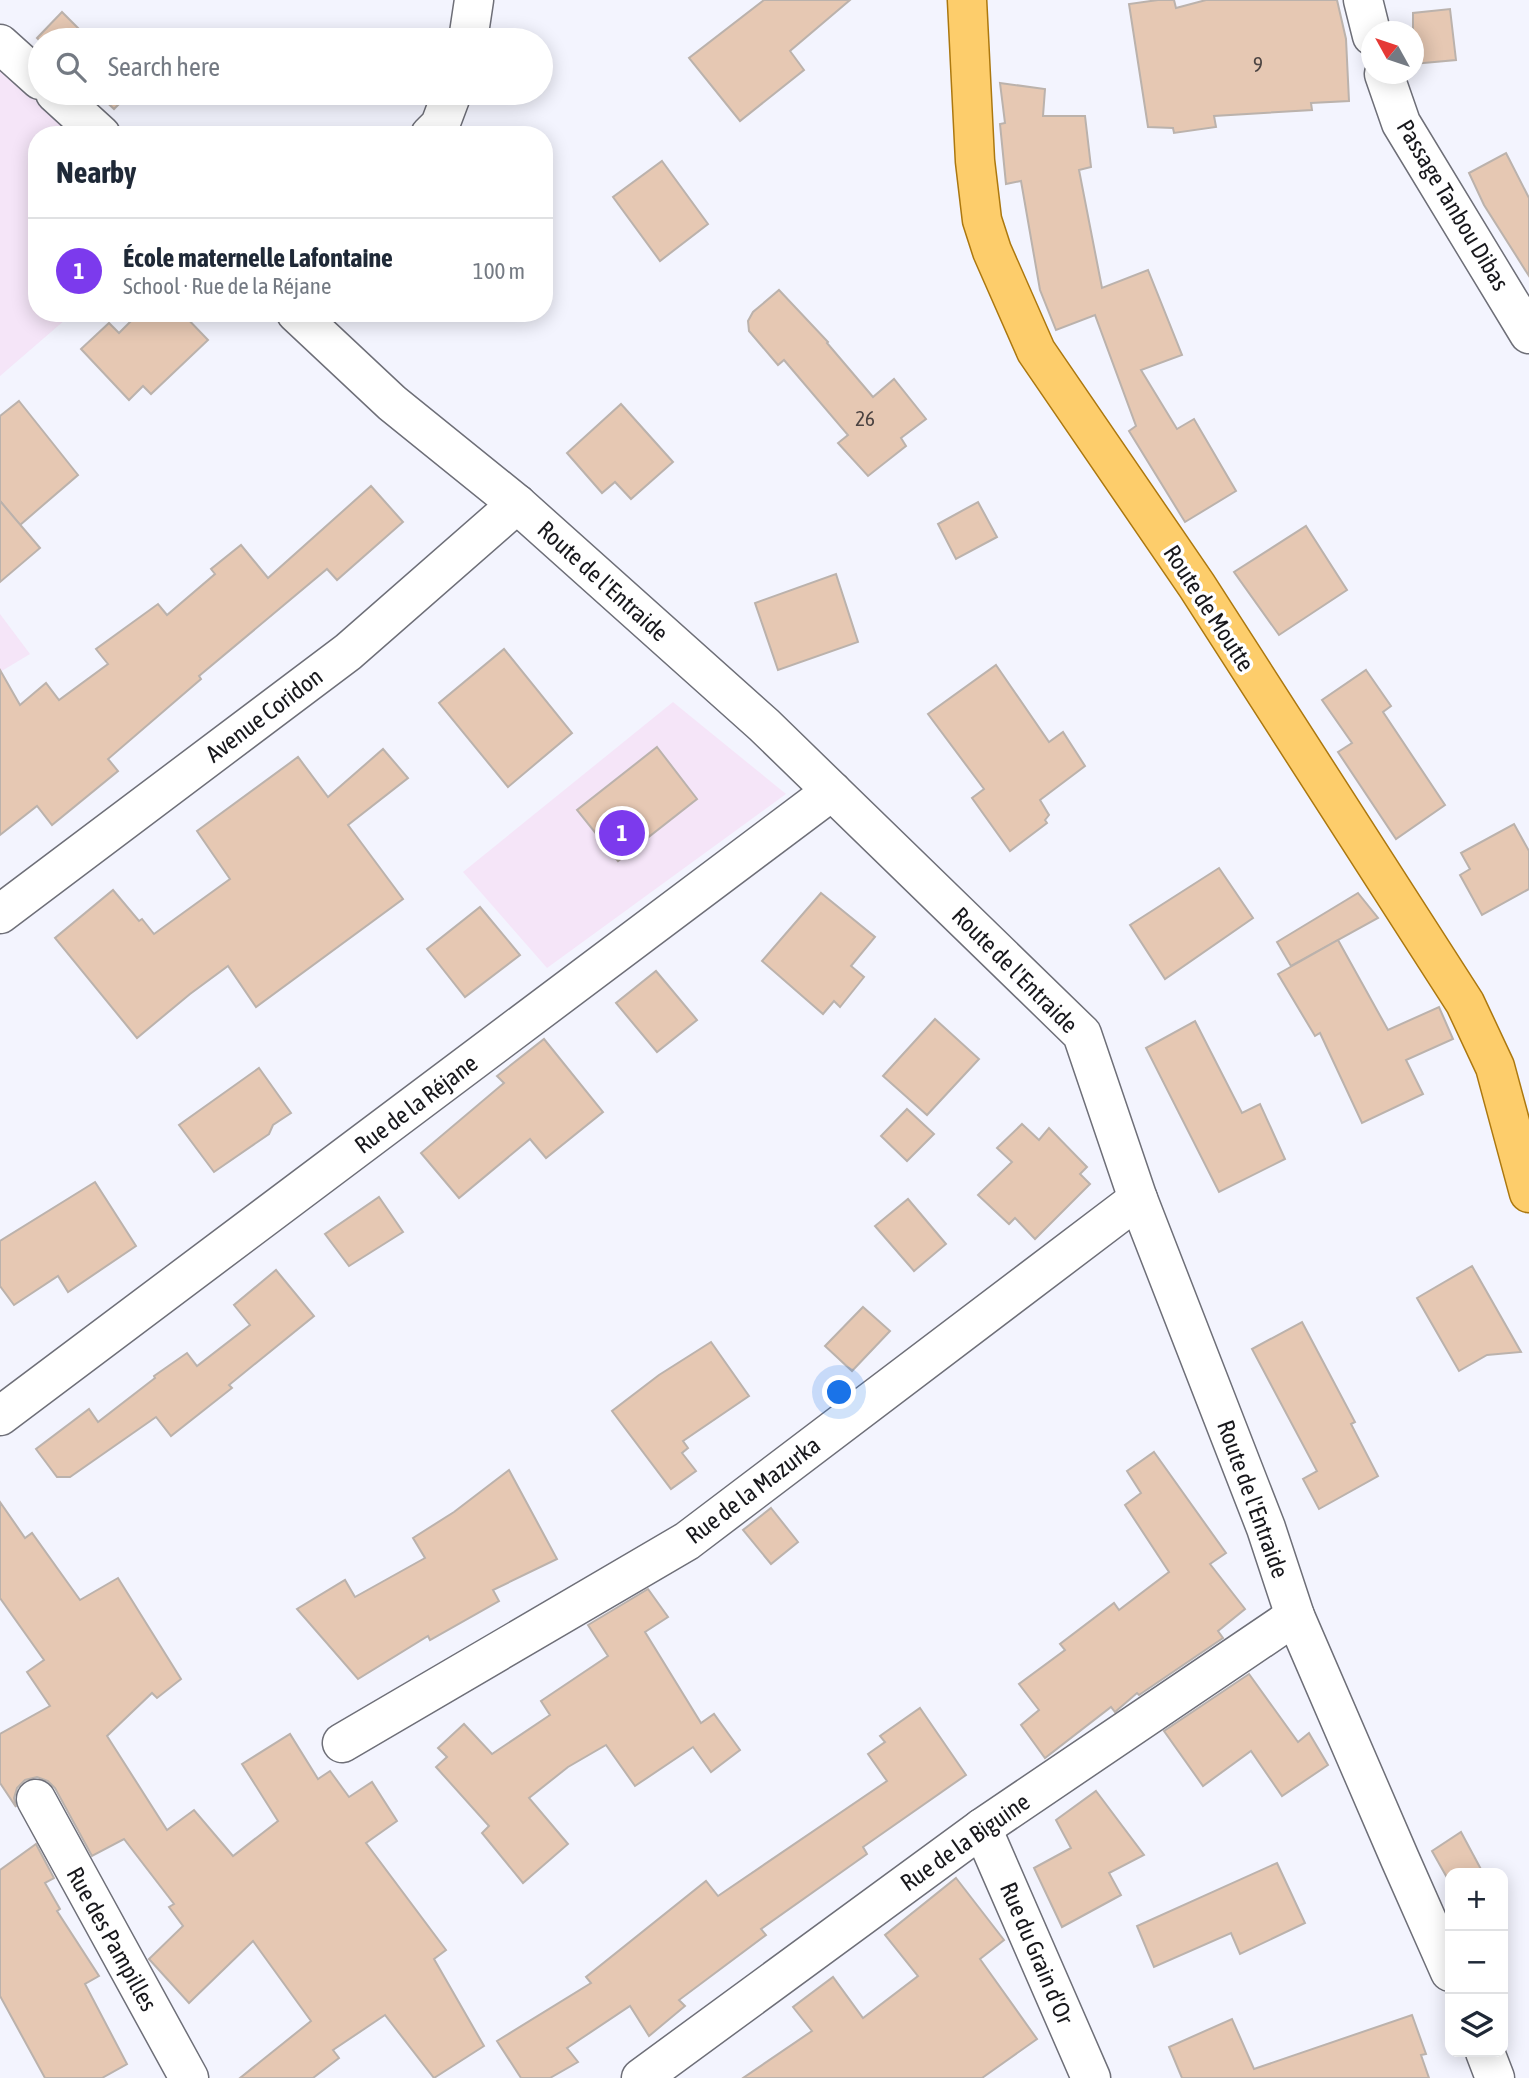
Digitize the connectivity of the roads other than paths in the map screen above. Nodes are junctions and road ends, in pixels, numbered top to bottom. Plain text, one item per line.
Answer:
1 (474, 0) edge
2 (967, 0) edge
3 (1363, 0) edge
4 (1368, 21) edge
5 (470, 28) edge
6 (0, 44) edge
7 (28, 68) edge
8 (1387, 84) edge
9 (68, 105) edge
10 (448, 105) edge
11 (91, 126) edge
12 (439, 126) edge
13 (306, 322) edge
14 (1529, 334) edge
15 (517, 504) junction
16 (832, 791) junction
17 (0, 914) edge
18 (1529, 1193) edge
19 (1139, 1199) junction
20 (0, 1416) edge
21 (1296, 1616) junction
22 (342, 1743) dead end
23 (36, 1799) dead end
24 (982, 1828) junction
25 (1445, 1961) edge
26 (1487, 2057) edge
27 (189, 2078) edge
28 (641, 2078) edge
29 (1091, 2078) edge
30 (1495, 2078) edge

1 - 5 street
2 - 18 main road, Route de Moutte
3 - 4 street
6 - 7 street
8 - 14 street, Passage Tanbou Dibas
9 - 11 street
10 - 12 street
13 - 15 street, Route de l'Entraide
15 - 16 street, Route de l'Entraide
15 - 17 street, Avenue Coridon
16 - 19 street, Route de l'Entraide
16 - 20 street, Rue de la Réjane
19 - 21 street, Route de l'Entraide
19 - 22 street, Rue de la Mazurka
21 - 24 street, Rue de la Biguine
21 - 25 street, Route de l'Entraide
23 - 27 street, Rue des Pampilles
24 - 28 street, Rue de la Biguine
24 - 29 street, Rue du Grain d'Or
26 - 30 street

